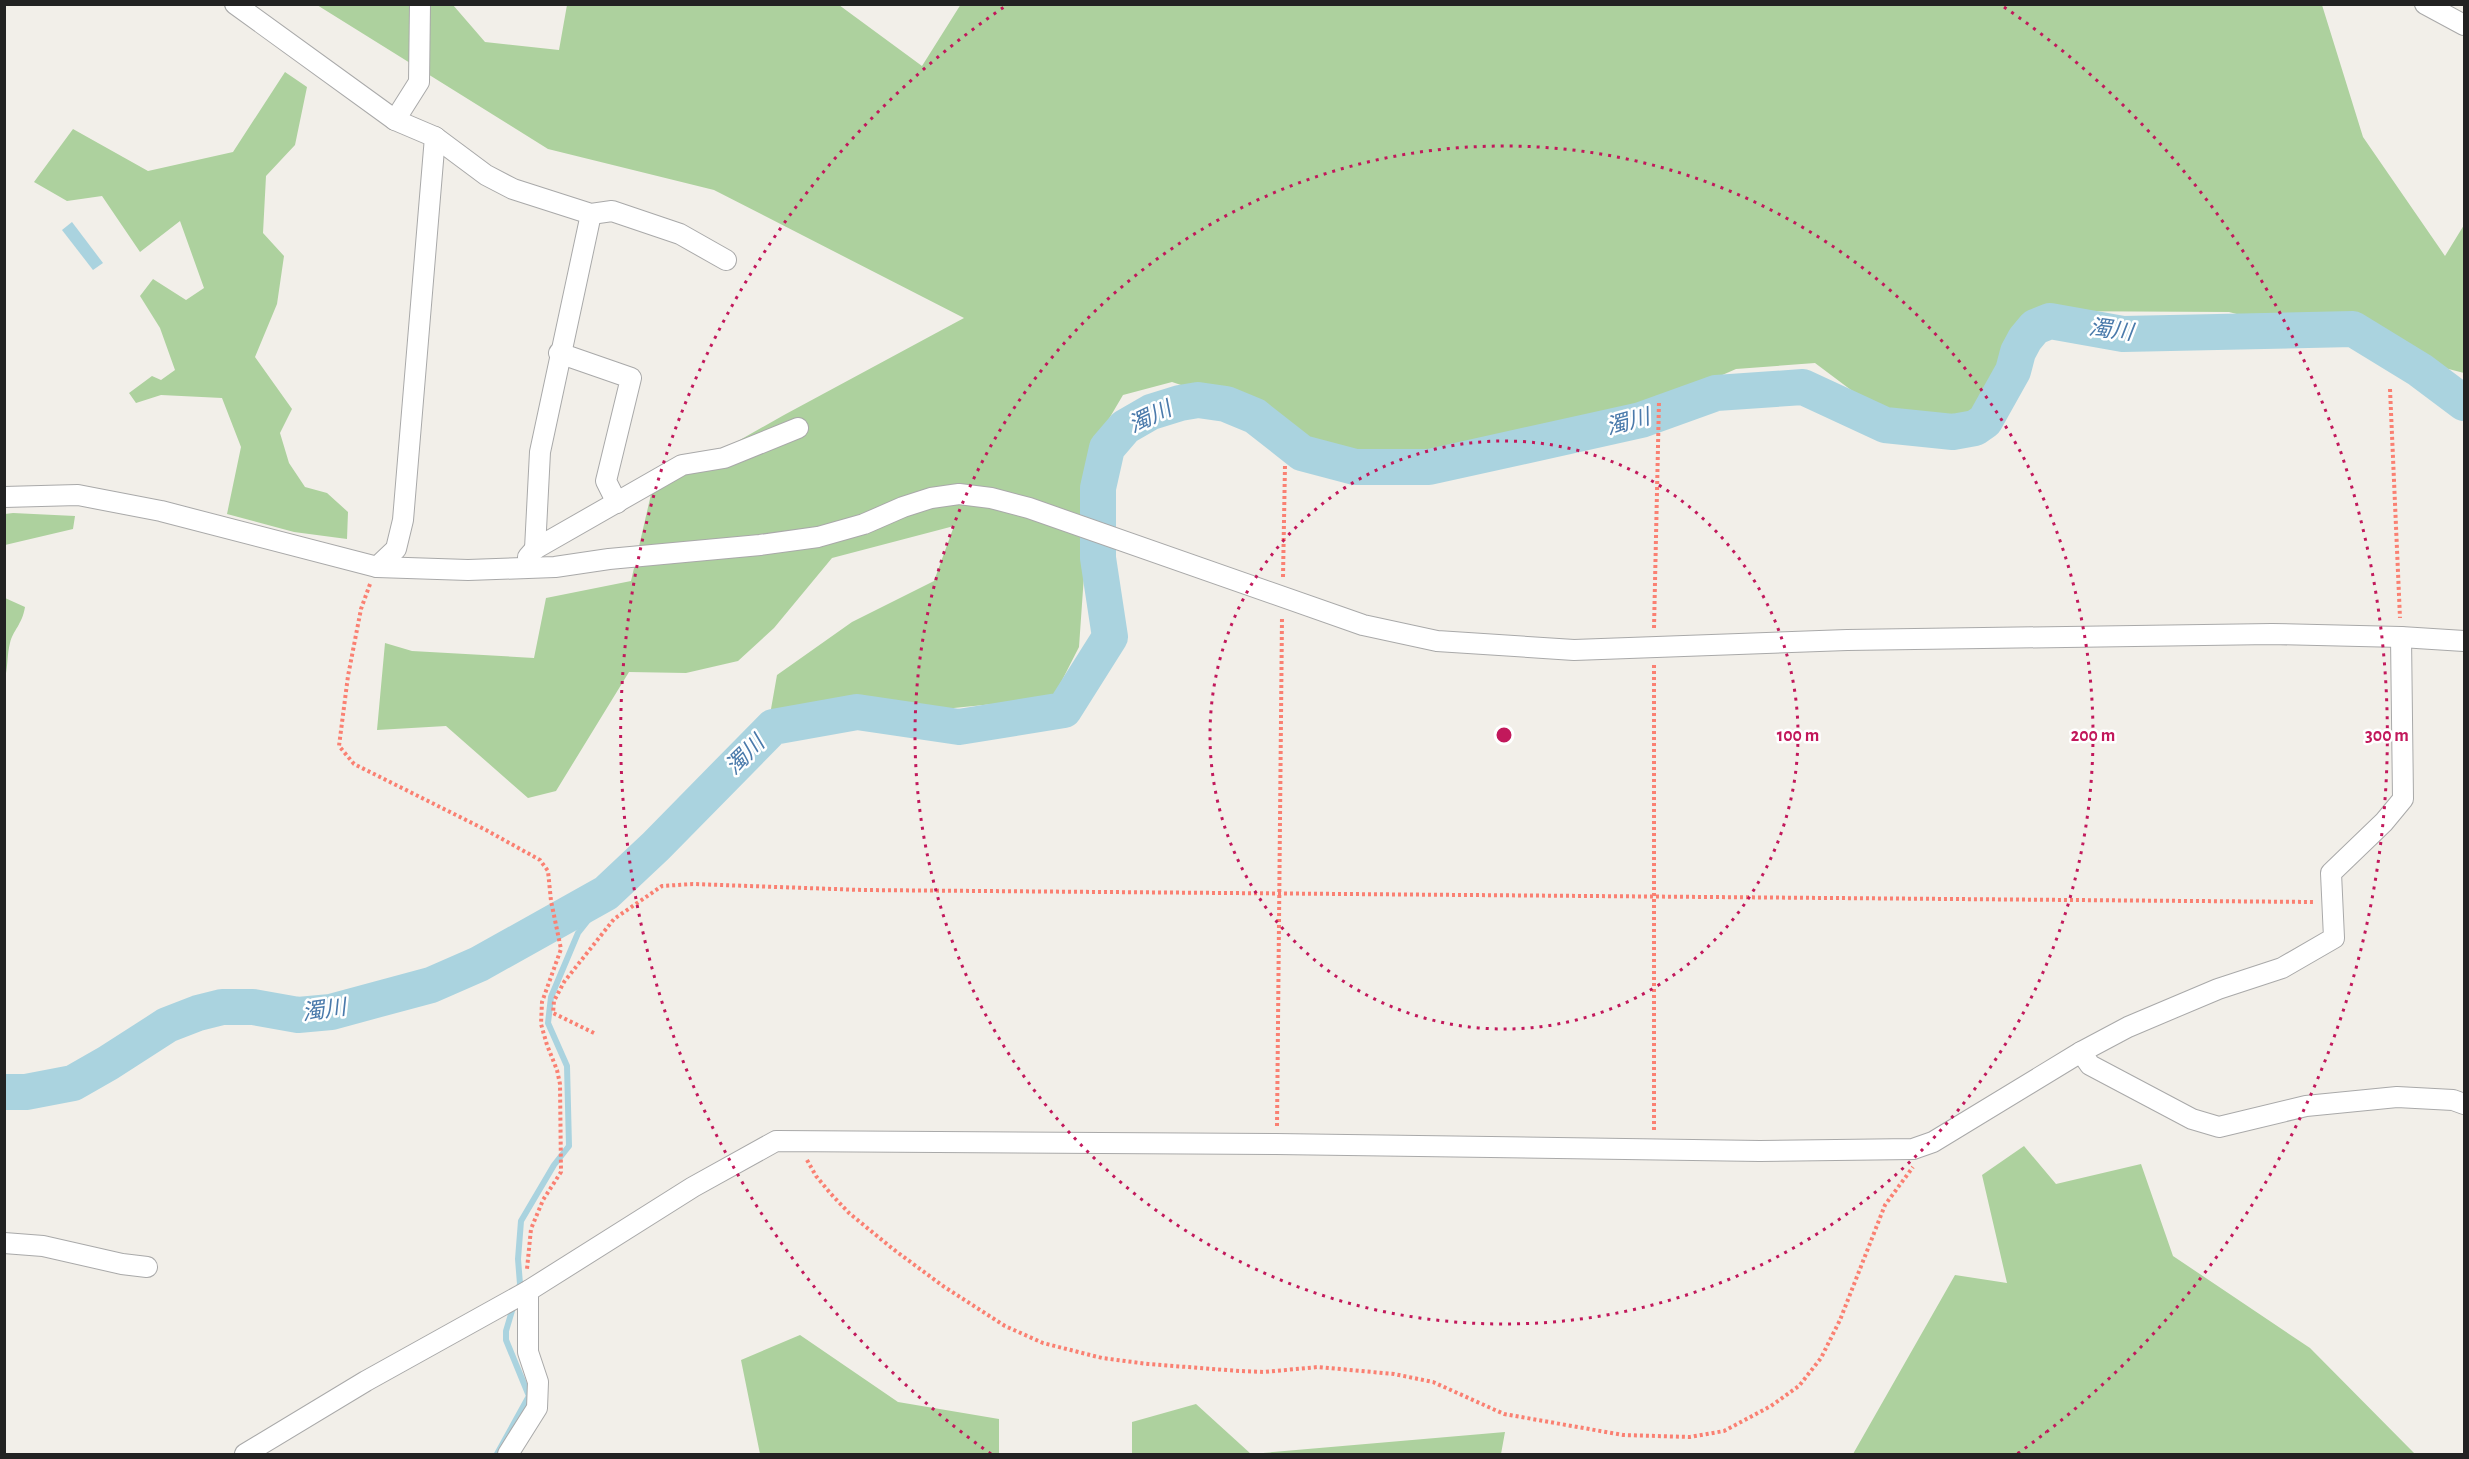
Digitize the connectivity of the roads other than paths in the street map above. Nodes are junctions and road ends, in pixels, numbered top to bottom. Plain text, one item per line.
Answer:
1 (235, 4) edge
2 (420, 4) edge
3 (2425, 4) edge
4 (2464, 25) edge
5 (395, 120) junction
6 (435, 137) junction
7 (591, 214) junction
8 (726, 260) dead end
9 (560, 353) junction
10 (798, 428) dead end
11 (4, 497) edge
12 (617, 503) junction
13 (535, 549) junction
14 (377, 567) junction
15 (515, 570) junction
16 (2401, 637) junction
17 (2464, 642) edge
18 (2081, 1052) junction
19 (2464, 1104) edge
20 (4, 1243) edge
21 (147, 1267) dead end
22 (519, 1295) junction
23 (245, 1455) edge
24 (508, 1455) edge

1 - 5 street
2 - 5 street
3 - 4 street
5 - 6 street
6 - 7 street
6 - 14 street
7 - 8 street
7 - 9 street
9 - 12 street
9 - 13 street
10 - 12 street
11 - 14 street
12 - 13 street
13 - 15 street
14 - 15 street
15 - 16 street
16 - 17 street
16 - 18 street
18 - 19 street
18 - 22 street
20 - 21 street
22 - 23 street
22 - 24 street

